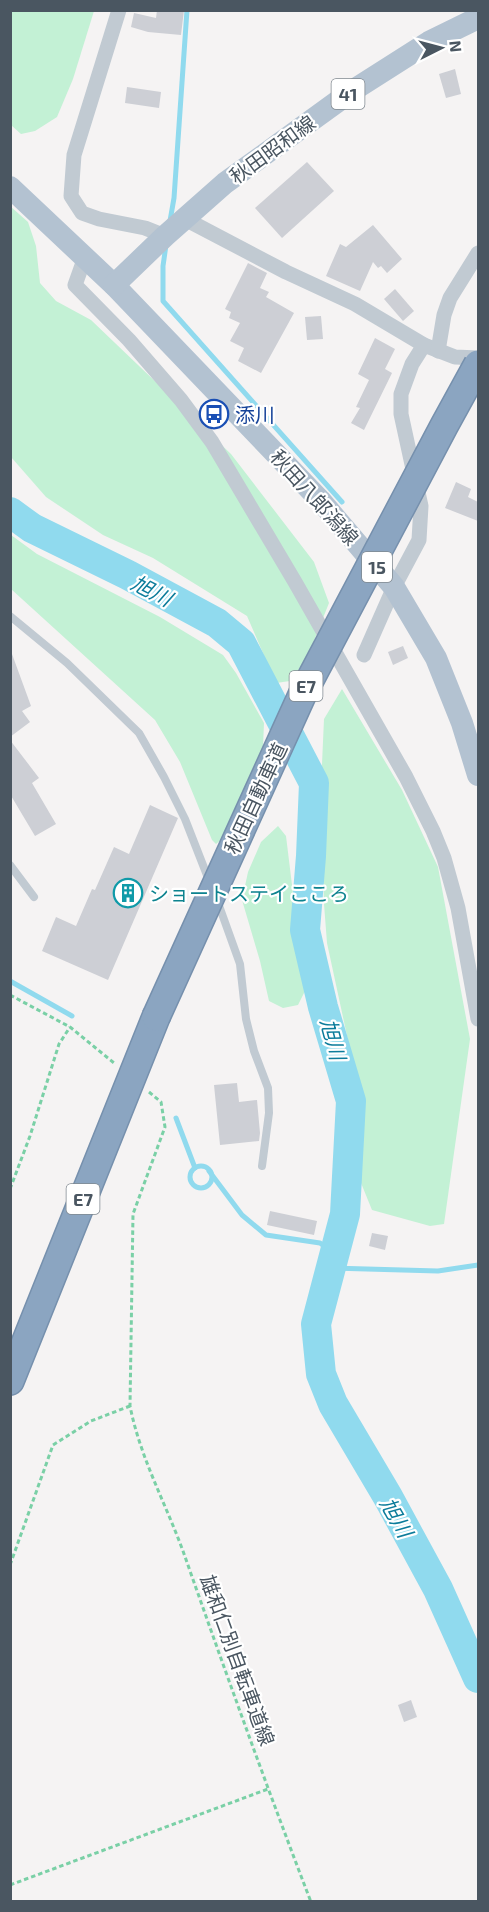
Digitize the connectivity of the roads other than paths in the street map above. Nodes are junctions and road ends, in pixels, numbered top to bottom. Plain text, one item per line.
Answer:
1 (119, 10) edge
2 (478, 18) edge
3 (10, 187) edge
4 (185, 219) junction
5 (165, 236) junction
6 (478, 253) edge
7 (85, 257) junction
8 (114, 285) junction
9 (431, 348) junction
10 (478, 358) edge
11 (478, 364) edge
12 (394, 586) junction
13 (10, 616) edge
14 (364, 655) dead end
15 (478, 775) edge
16 (10, 865) edge
17 (34, 897) dead end
18 (478, 1019) edge
19 (262, 1166) dead end
20 (10, 1381) edge

1 - 5 street
2 - 4 main road, 秋田昭和線 / 41
3 - 7 main road, 秋田八郎潟線 / 15
4 - 5 main road, 秋田昭和線 / 41
4 - 9 street
5 - 8 main road, 秋田昭和線 / 41
6 - 9 street
7 - 8 main road, 秋田八郎潟線 / 15
7 - 18 street
8 - 12 main road, 秋田八郎潟線 / 15
9 - 10 street
9 - 12 street
11 - 20 highway, 秋田自動車道 / E7, bridge
12 - 14 street
12 - 15 main road, 秋田八郎潟線 / 15
13 - 19 lane
16 - 17 lane

